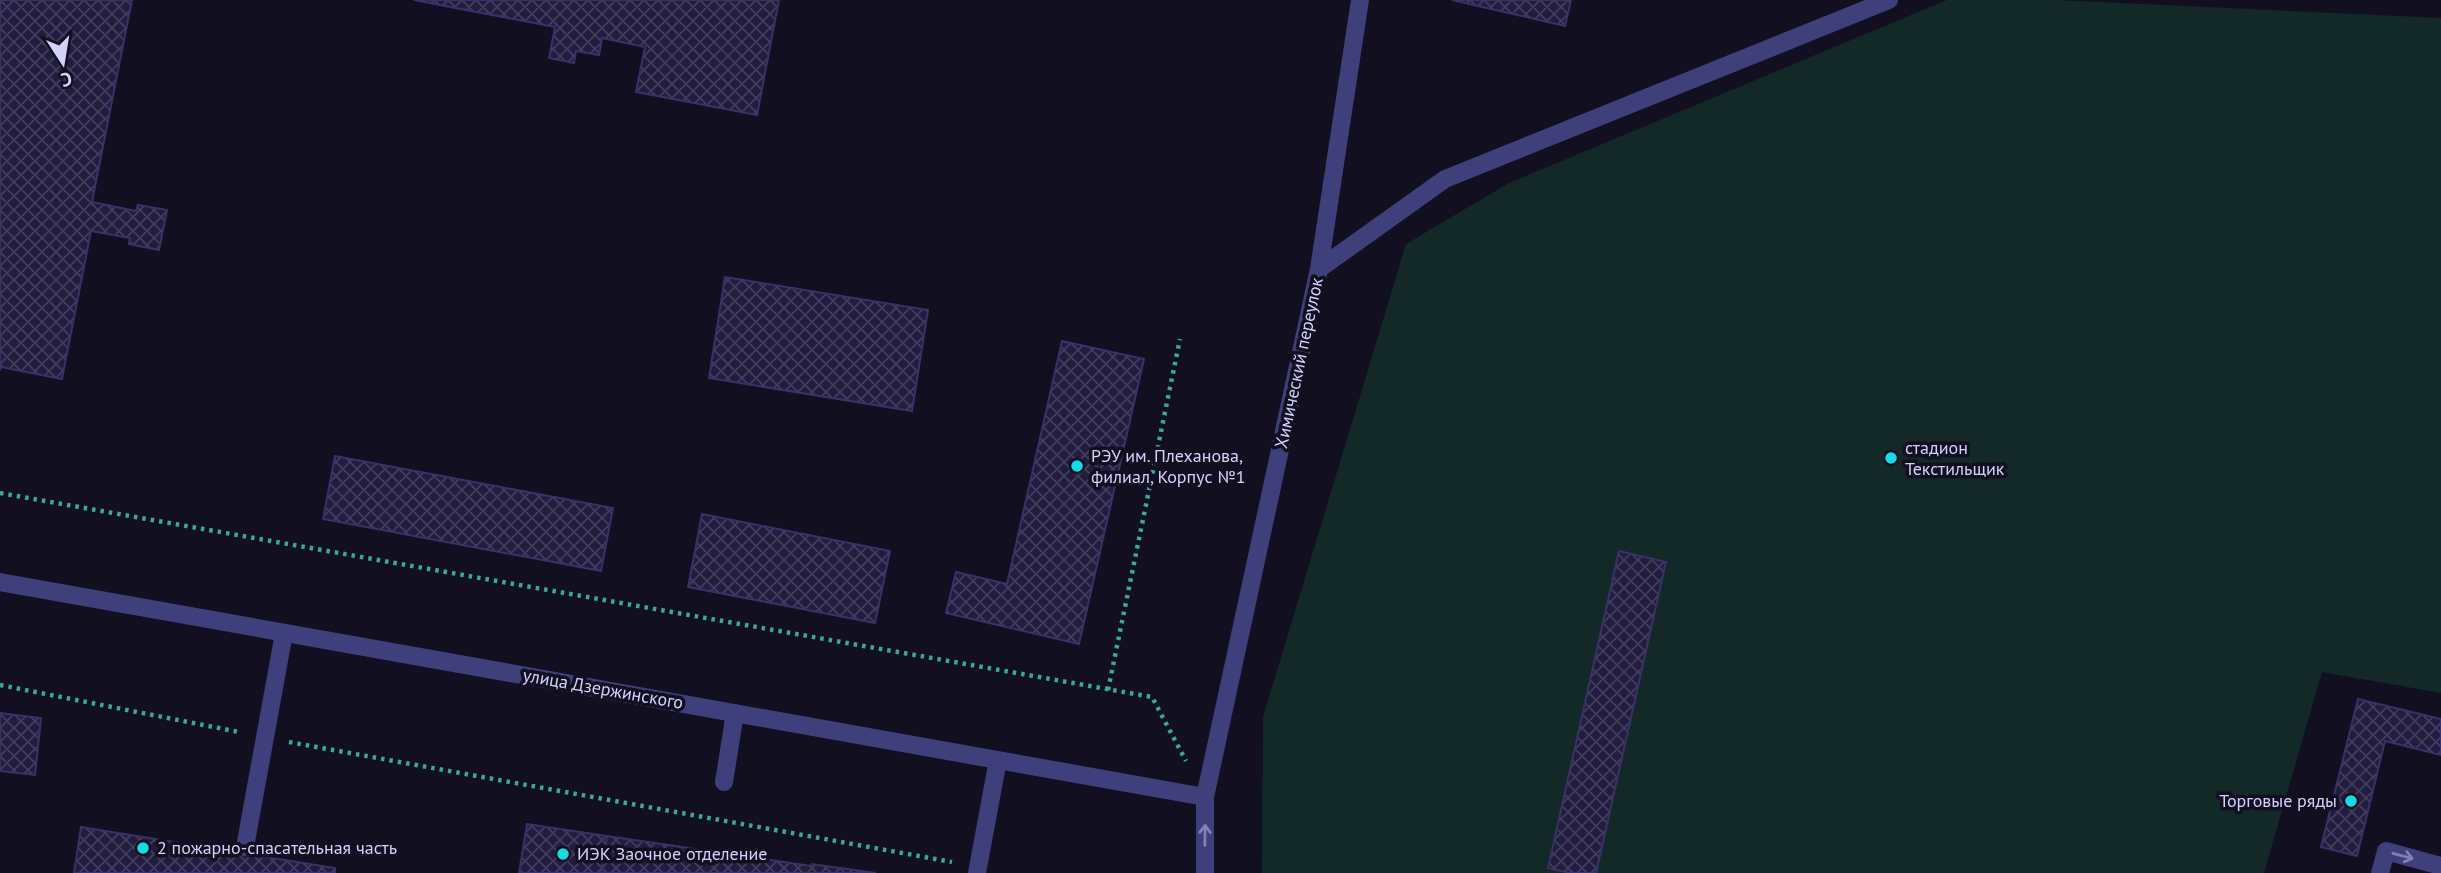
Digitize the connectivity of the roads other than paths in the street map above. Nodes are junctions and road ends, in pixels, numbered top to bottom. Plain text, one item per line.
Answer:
1 (1360, 0) edge
2 (1889, 0) edge
3 (1319, 269) junction
4 (0, 582) edge
5 (284, 633) junction
6 (735, 713) junction
7 (998, 760) junction
8 (724, 782) dead end
9 (1205, 797) junction
10 (245, 847) dead end
11 (2441, 866) edge
12 (978, 870) edge
13 (1205, 873) edge
14 (2380, 873) edge

1 - 3 street
2 - 3 street, Химический переулок
3 - 9 street, Химический переулок
4 - 5 street, улица Дзержинского
5 - 6 street, улица Дзержинского
5 - 10 street
6 - 7 street, улица Дзержинского
6 - 8 street
7 - 9 street, улица Дзержинского
7 - 12 street
13 -> 9 street, Химический переулок
14 -> 11 street

